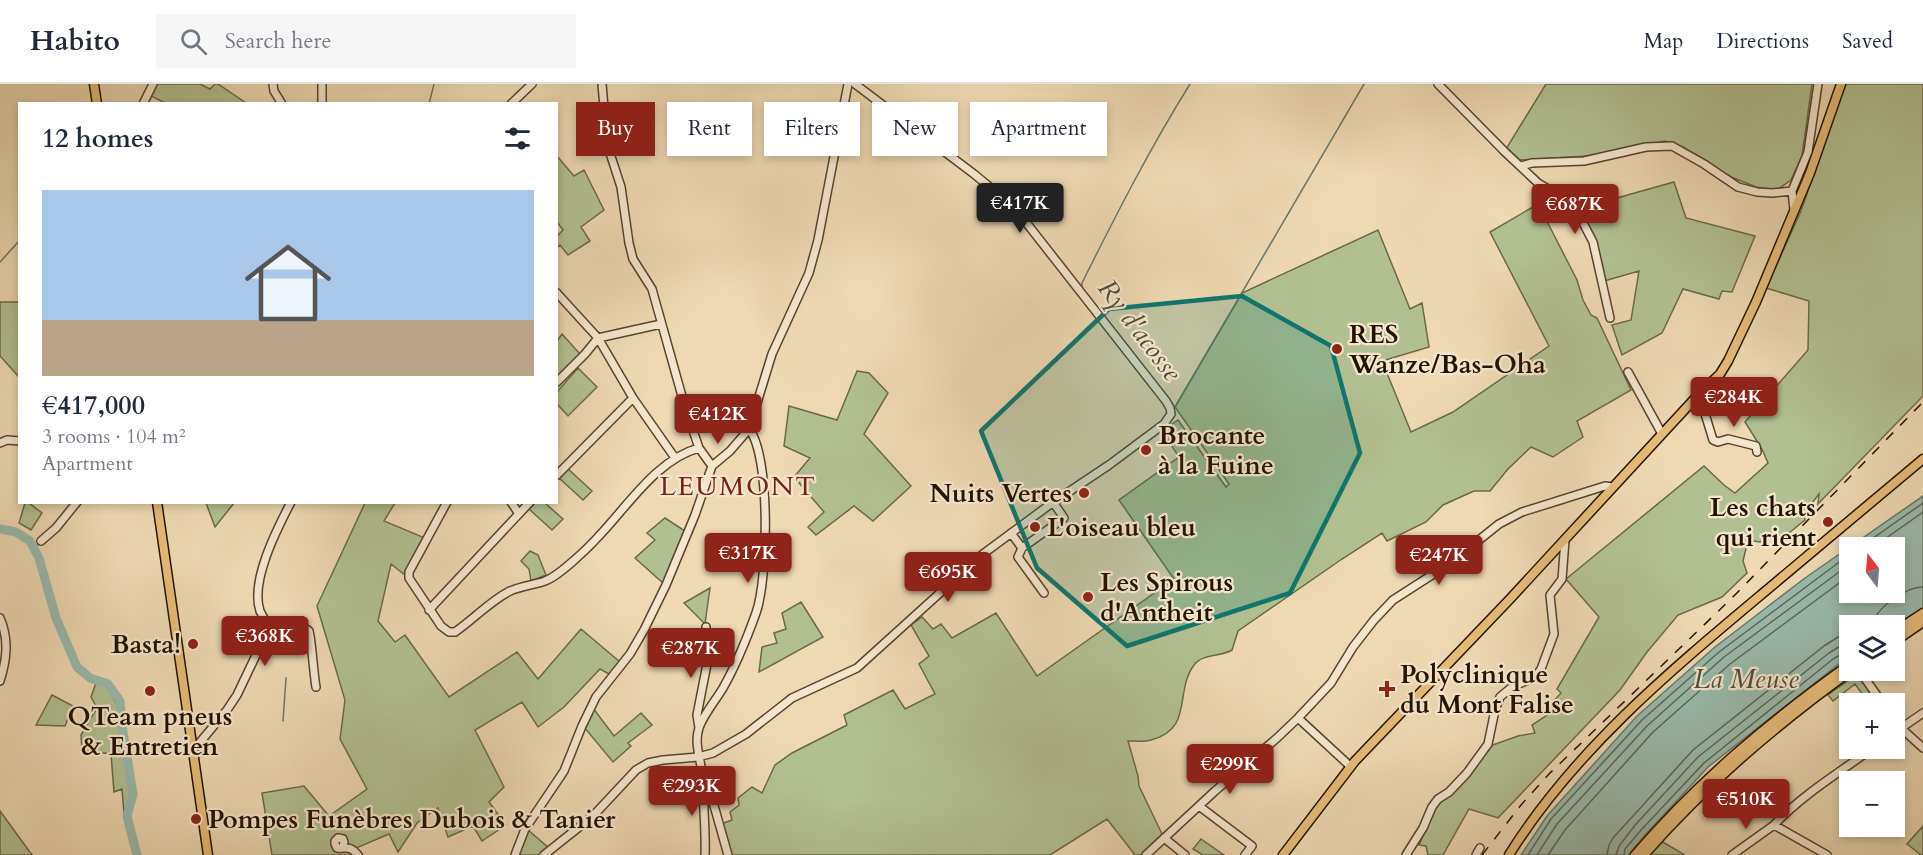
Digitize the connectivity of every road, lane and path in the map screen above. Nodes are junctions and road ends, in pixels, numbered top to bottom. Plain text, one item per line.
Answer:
1 (94, 84) edge
2 (153, 84) edge
3 (273, 84) edge
4 (322, 84) edge
5 (532, 84) edge
6 (603, 84) edge
7 (848, 84) edge
8 (855, 84) edge
9 (1438, 84) edge
10 (1818, 84) edge
11 (1841, 84) edge
12 (97, 102) edge
13 (144, 102) edge
14 (281, 102) edge
15 (322, 102) edge
16 (513, 102) edge
17 (1521, 166) junction
18 (1792, 191) junction
19 (1794, 210) junction
20 (558, 294) edge
21 (1610, 318) dead end
22 (661, 324) junction
23 (597, 338) junction
24 (1628, 372) dead end
25 (558, 380) edge
26 (1699, 394) junction
27 (633, 398) junction
28 (749, 429) junction
29 (1662, 434) junction
30 (18, 441) edge
31 (0, 442) edge
32 (699, 448) junction
33 (1757, 452) dead end
34 (675, 458) junction
35 (1923, 459) edge
36 (712, 466) junction
37 (558, 474) edge
38 (1613, 487) junction
39 (1053, 502) junction
40 (75, 504) edge
41 (156, 504) edge
42 (290, 504) edge
43 (446, 504) edge
44 (512, 504) edge
45 (528, 504) edge
46 (519, 514) junction
47 (1011, 533) junction
48 (1564, 540) junction
49 (41, 541) dead end
50 (1022, 548) junction
51 (1044, 593) dead end
52 (429, 610) junction
53 (1923, 613) edge
54 (0, 618) edge
55 (1923, 622) edge
56 (1905, 625) edge
57 (706, 627) dead end
58 (269, 628) junction
59 (1905, 634) edge
60 (1839, 672) edge
61 (1839, 680) edge
62 (0, 681) edge
63 (316, 687) dead end
64 (1923, 713) edge
65 (1298, 718) junction
66 (1905, 725) edge
67 (699, 728) junction
68 (1905, 732) edge
69 (192, 747) junction
70 (1923, 748) edge
71 (698, 757) junction
72 (1858, 759) edge
73 (1350, 766) junction
74 (703, 781) junction
75 (1198, 806) junction
76 (1774, 825) junction
77 (1164, 838) junction
78 (343, 846) dead end
79 (1480, 848) dead end
80 (208, 855) edge
81 (358, 855) edge
82 (515, 855) edge
83 (544, 855) edge
84 (705, 855) edge
85 (728, 855) edge
86 (1146, 855) edge
87 (1185, 855) edge
88 (1245, 855) edge
89 (1283, 855) edge
90 (1406, 855) edge
91 (1476, 855) edge
92 (1509, 855) edge
93 (1635, 855) edge
94 (1644, 855) edge
95 (1732, 855) edge
96 (1827, 855) edge

1 - 12 main road
2 - 13 street
3 - 14 street
4 - 15 street
5 - 16 street
6 - 22 street
7 - 28 street
8 - 39 street
9 - 17 street
10 - 18 street
11 - 19 main road
17 - 18 street
17 - 21 street
18 - 19 street
19 - 26 main road
20 - 23 street
22 - 23 street
22 - 32 street
23 - 25 street
23 - 27 street
24 - 29 street
26 - 29 main road
26 - 33 street
27 - 34 street
27 - 37 street
28 - 36 street
28 - 67 street
29 - 38 main road
30 - 31 street
32 - 34 street
32 - 36 street
34 - 52 street
35 - 92 main road
36 - 82 street
38 - 48 main road
38 - 65 street
39 - 47 street
39 - 50 street
40 - 49 street
41 - 69 main road
42 - 58 street
43 - 52 street
44 - 46 street
45 - 46 street
46 - 52 street
47 - 50 street
47 - 71 street
48 - 73 main road
48 - 90 street
50 - 51 street
53 - 56 main road
54 - 62 street
55 - 59 main road
57 - 67 street
58 - 63 street
58 - 69 street
60 - 93 main road
61 - 94 main road
64 - 66 street
65 - 73 street
65 - 75 street
67 - 71 street
68 - 70 street
69 - 80 main road
71 - 74 street
71 - 83 street
72 - 76 street
73 - 89 main road
74 - 84 street
74 - 85 street
75 - 77 street
75 - 88 street
76 - 95 street
76 - 96 street
77 - 86 street
77 - 87 street
78 - 81 street
79 - 91 street

